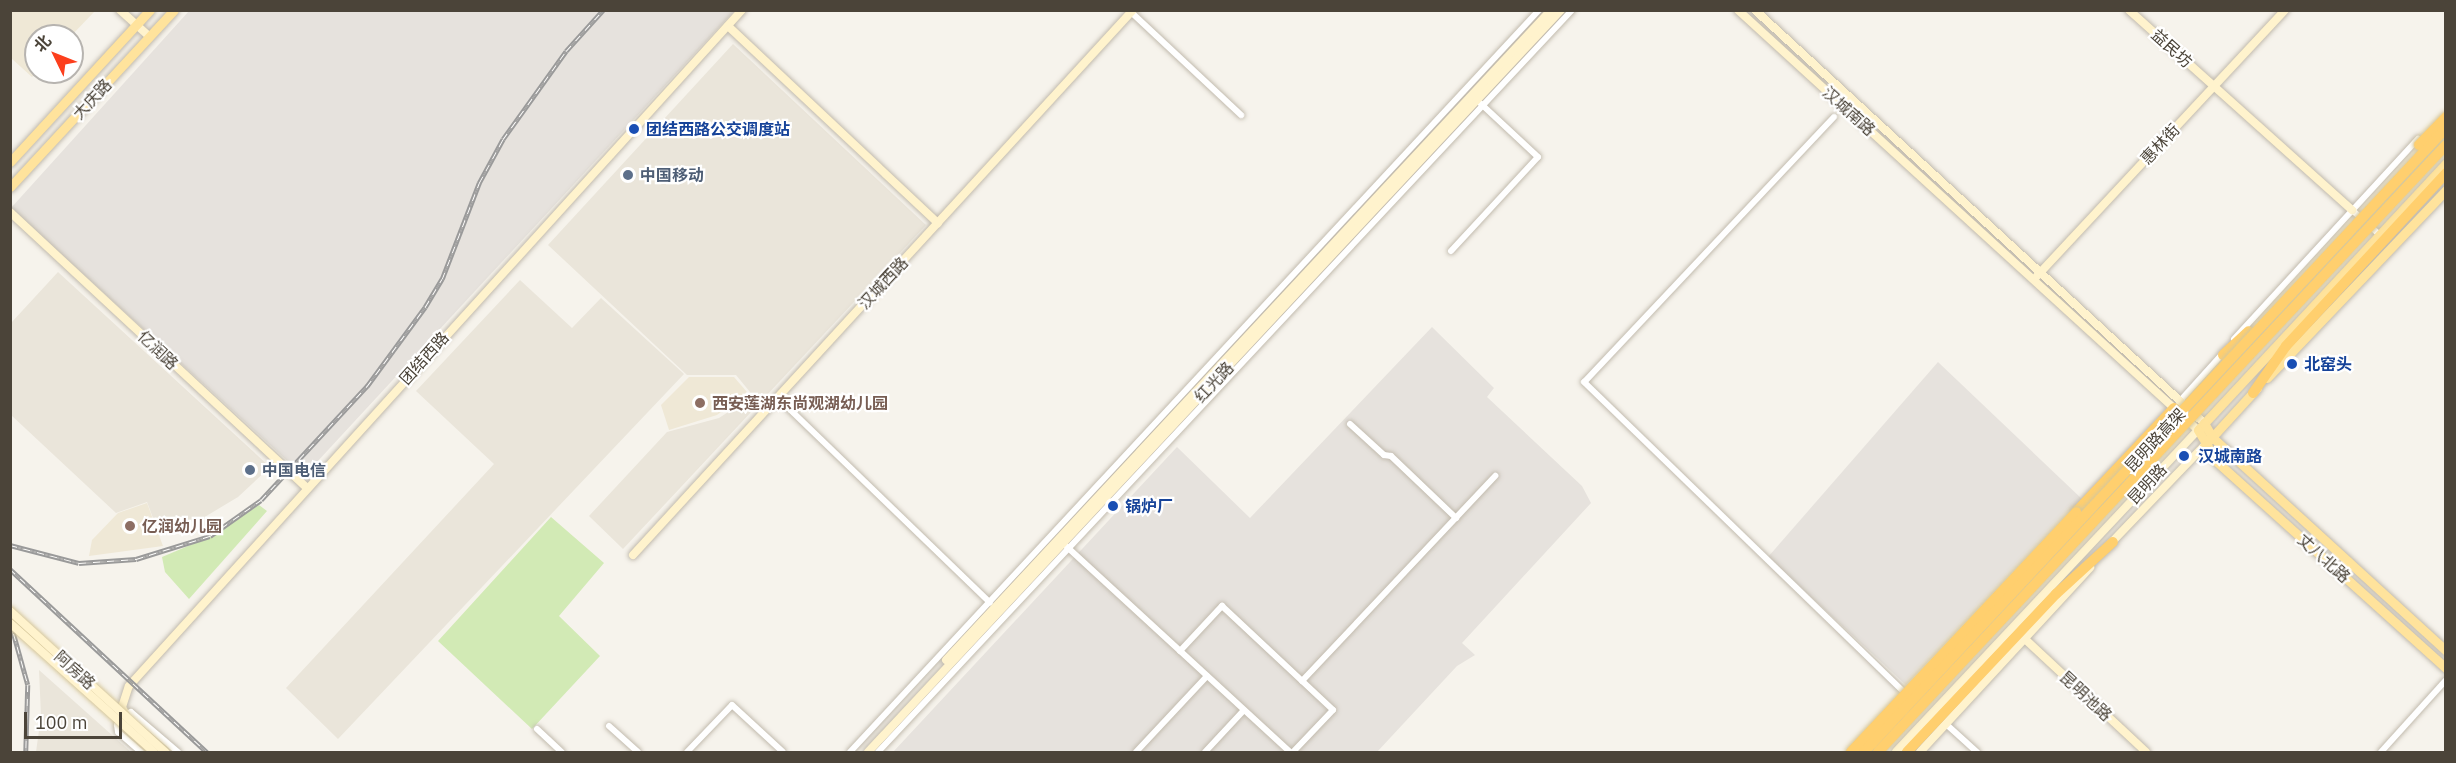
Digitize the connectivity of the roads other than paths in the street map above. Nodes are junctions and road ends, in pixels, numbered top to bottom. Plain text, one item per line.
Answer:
1 (120, 10) edge
2 (150, 10) edge
3 (174, 10) edge
4 (742, 10) edge
5 (1539, 10) edge
6 (1551, 10) edge
7 (1561, 10) edge
8 (1572, 10) edge
9 (1738, 10) edge
10 (1755, 10) edge
11 (2129, 10) edge
12 (2285, 10) edge
13 (1132, 11) edge
14 (136, 25) junction
15 (728, 26) junction
16 (150, 37) junction
17 (2214, 86) junction
18 (1479, 102) junction
19 (2445, 111) edge
20 (1241, 115) dead end
21 (1834, 117) dead end
22 (2445, 117) edge
23 (2445, 128) edge
24 (2445, 145) edge
25 (10, 162) edge
26 (2445, 163) edge
27 (2445, 173) edge
28 (10, 187) edge
29 (2445, 190) edge
30 (2352, 210) junction
31 (10, 213) edge
32 (938, 223) junction
33 (2379, 234) junction
34 (1450, 250) dead end
35 (2037, 276) junction
36 (2223, 354) junction
37 (2253, 393) junction
38 (777, 397) junction
39 (2177, 405) junction
40 (1350, 424) dead end
41 (2201, 427) junction
42 (2212, 437) junction
43 (2204, 446) junction
44 (1495, 476) dead end
45 (306, 487) junction
46 (1456, 518) junction
47 (2113, 542) junction
48 (1066, 546) junction
49 (633, 555) dead end
50 (990, 603) junction
51 (10, 611) edge
52 (10, 623) edge
53 (2026, 640) junction
54 (1180, 651) junction
55 (2445, 651) edge
56 (2445, 668) edge
57 (1206, 676) junction
58 (2445, 680) edge
59 (1302, 681) junction
60 (1244, 710) junction
61 (1934, 712) junction
62 (126, 715) junction
63 (1946, 724) junction
64 (609, 726) dead end
65 (537, 729) dead end
66 (141, 753) edge
67 (154, 753) edge
68 (165, 753) edge
69 (178, 753) edge
70 (562, 753) edge
71 (638, 753) edge
72 (687, 753) edge
73 (783, 753) edge
74 (850, 753) edge
75 (861, 753) edge
76 (868, 753) edge
77 (878, 753) edge
78 (1136, 753) edge
79 (1204, 753) edge
80 (1291, 753) edge
81 (1851, 753) edge
82 (1864, 753) edge
83 (1878, 753) edge
84 (1896, 753) edge
85 (1907, 753) edge
86 (1920, 753) edge
87 (1977, 753) edge
88 (2146, 753) edge
89 (2381, 753) edge

1 - 14 main road
2 - 14 main road, 大庆路
3 - 16 main road, 大庆路
4 - 15 main road, 团结西路
5 - 50 street
6 - 75 main road, 红光路
7 - 18 main road, 红光路
8 - 18 street
9 - 35 main road, 汉城南路
10 - 35 main road, 汉城南路
11 - 17 main road, 益民坊
12 - 17 main road, 惠林街
13 - 20 street
13 - 32 main road, 汉城西路
14 - 16 main road
14 - 25 main road, 大庆路
15 - 32 main road
15 - 45 main road, 团结西路
16 - 28 main road, 大庆路
17 - 30 main road, 益民坊
17 - 35 main road, 惠林街
18 - 34 street
18 - 48 main road, 红光路
19 - 30 street
21 - 61 street
22 - 36 highway, bridge
23 - 82 highway, 昆明路高架, bridge
24 - 83 highway, 昆明路高架, bridge
26 - 33 main road, 昆明路
27 - 37 highway
29 - 37 main road, 昆明路
30 - 33 street
30 - 36 street
31 - 45 main road, 亿润路
32 - 38 main road, 汉城西路
33 - 41 main road, 昆明路
35 - 39 main road, 汉城南路
36 - 39 street
37 - 42 main road, 昆明路
38 - 49 main road, 汉城西路
38 - 50 street
39 - 41 main road, 汉城南路
39 - 81 highway, bridge
40 - 46 street
41 - 42 main road, 丈八北路
41 - 43 main road
41 - 61 main road, 昆明路
42 - 43 main road, 昆明路
42 - 55 main road, 丈八北路
43 - 47 main road, 昆明路
43 - 56 main road, 丈八北路
44 - 46 street
45 - 62 main road, 团结西路
46 - 59 street
47 - 53 main road, 昆明路
47 - 85 highway
48 - 54 street
48 - 76 main road, 红光路
48 - 77 street
50 - 74 street
51 - 68 main road, 阿房路, bridge
52 - 67 main road, 阿房路, bridge
53 - 63 main road, 昆明路
53 - 88 main road, 昆明池路
54 - 57 street
54 - 59 street
57 - 60 street
57 - 78 street
58 - 89 street
59 - 80 street
60 - 79 street
60 - 80 street
61 - 84 main road, 昆明路
62 - 66 street
62 - 69 street
63 - 86 main road, 昆明路
63 - 87 street
64 - 71 street
65 - 70 street
72 - 73 street

